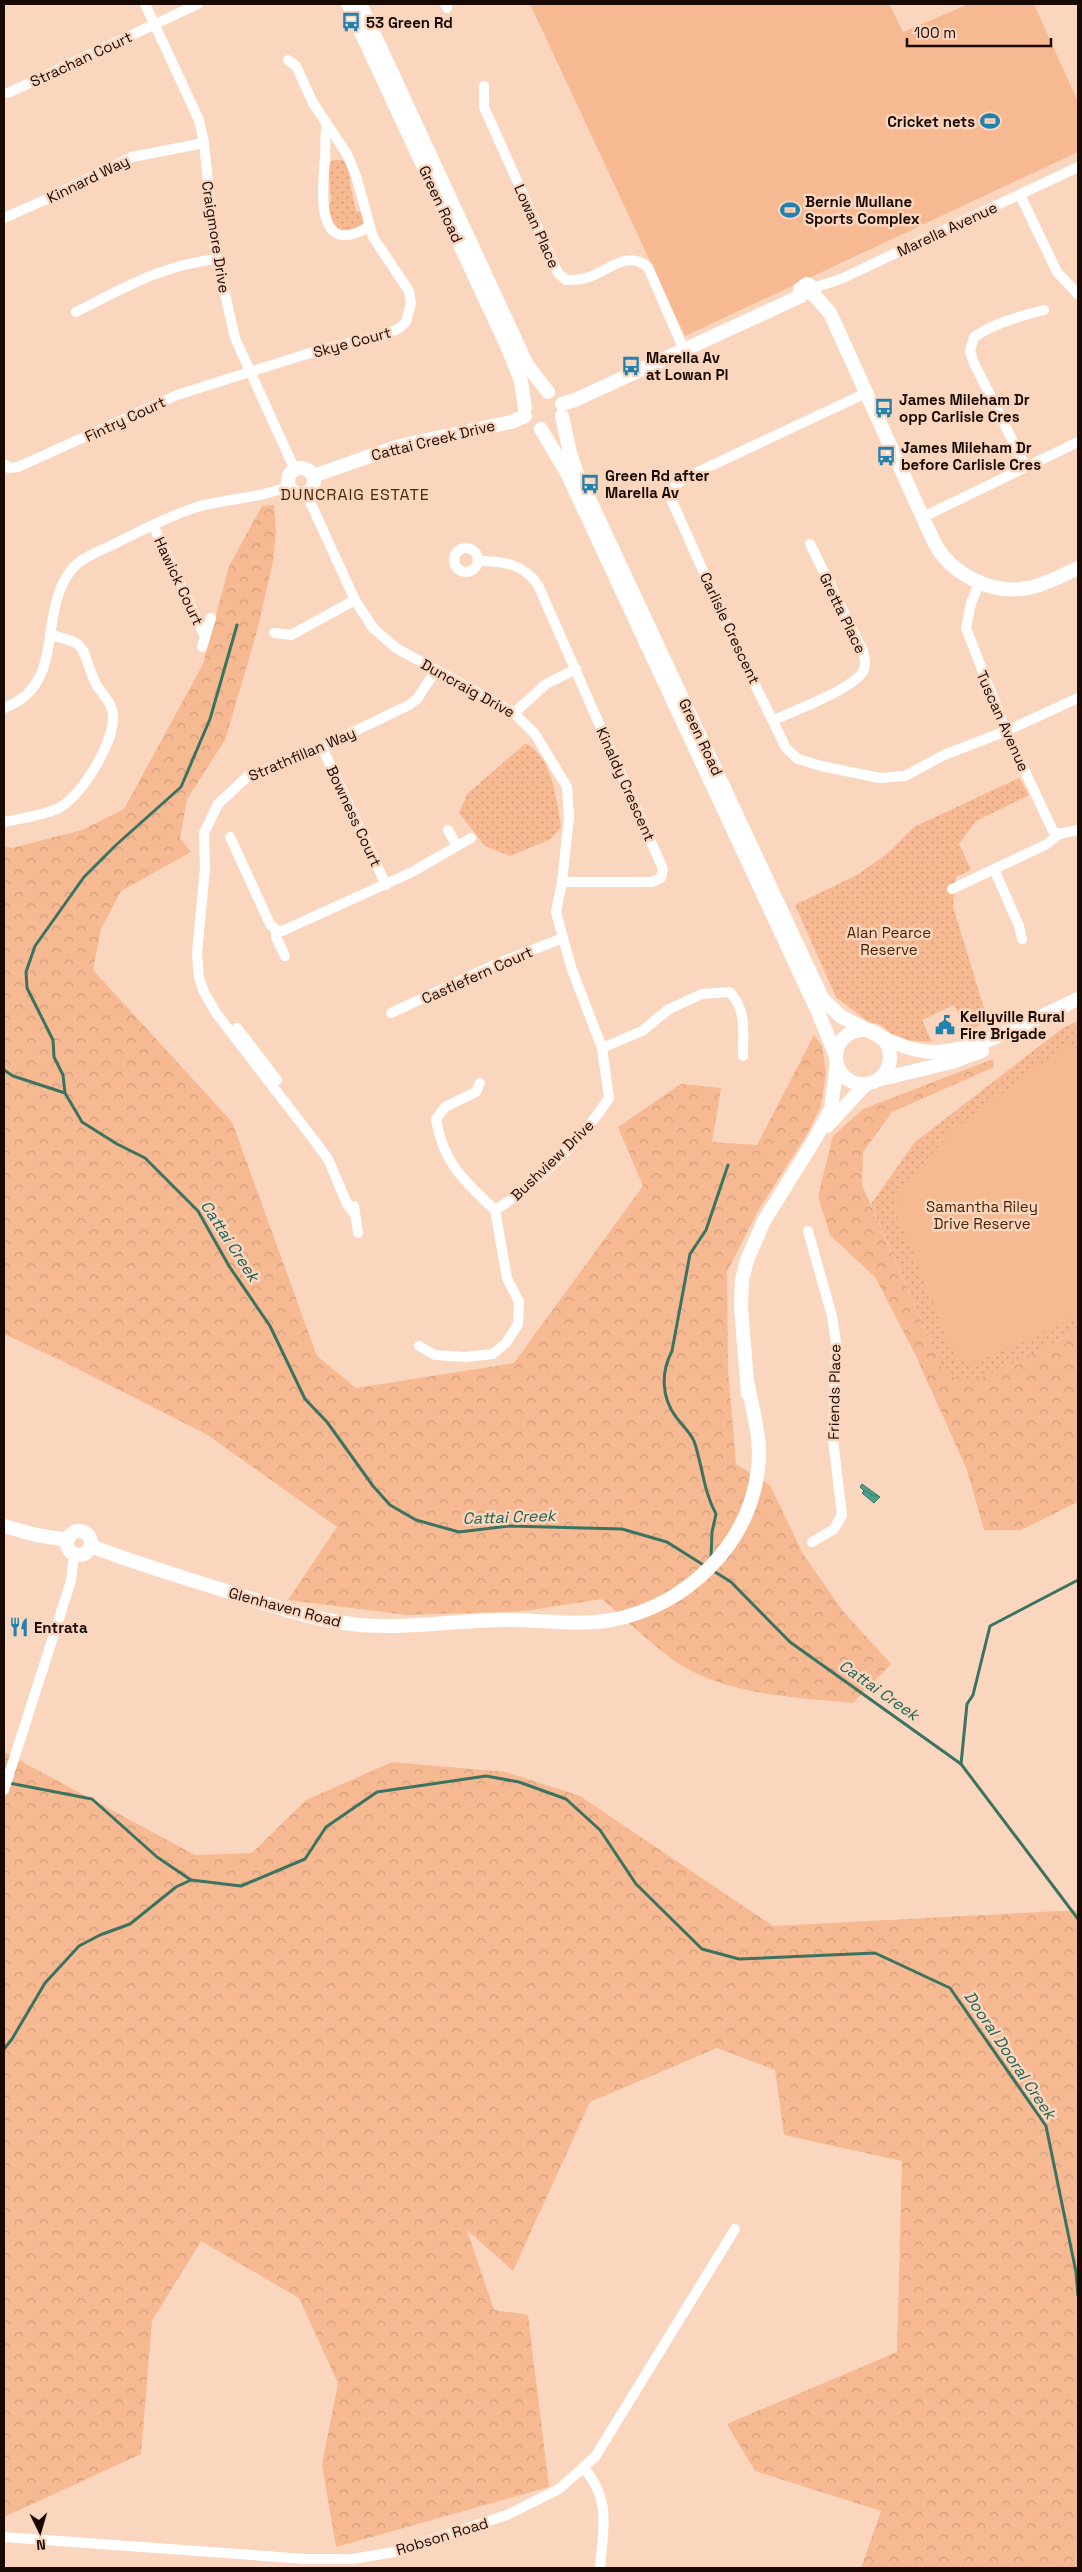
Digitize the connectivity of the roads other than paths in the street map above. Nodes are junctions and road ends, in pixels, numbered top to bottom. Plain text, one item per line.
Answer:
1 (145, 4) edge
2 (198, 4) edge
3 (348, 4) edge
4 (360, 4) edge
5 (154, 24) junction
6 (288, 60) dead end
7 (484, 86) dead end
8 (8, 93) dead end
9 (328, 125) junction
10 (204, 143) junction
11 (1078, 167) edge
12 (1020, 194) junction
13 (4, 218) edge
14 (370, 226) junction
15 (216, 259) junction
16 (810, 293) junction
17 (1078, 294) edge
18 (1044, 310) dead end
19 (76, 312) dead end
20 (684, 350) junction
21 (249, 371) junction
22 (548, 392) junction
23 (866, 393) junction
24 (562, 410) junction
25 (525, 412) junction
26 (541, 429) junction
27 (1078, 442) edge
28 (4, 464) edge
29 (1025, 466) junction
30 (295, 470) junction
31 (313, 476) junction
32 (289, 486) junction
33 (306, 493) junction
34 (923, 517) junction
35 (153, 525) junction
36 (810, 544) dead end
37 (479, 561) dead end
38 (1078, 568) edge
39 (980, 582) junction
40 (355, 600) junction
41 (211, 618) dead end
42 (274, 632) dead end
43 (50, 635) junction
44 (205, 637) junction
45 (202, 647) dead end
46 (576, 669) junction
47 (436, 670) junction
48 (1078, 698) edge
49 (4, 708) edge
50 (514, 712) junction
51 (774, 720) junction
52 (1006, 731) junction
53 (322, 747) junction
54 (4, 822) edge
55 (448, 830) dead end
56 (1078, 830) edge
57 (1059, 834) junction
58 (230, 837) dead end
59 (471, 838) dead end
60 (457, 846) junction
61 (994, 869) junction
62 (562, 882) junction
63 (386, 885) junction
64 (952, 889) dead end
65 (276, 930) junction
66 (563, 938) junction
67 (1022, 940) dead end
68 (285, 956) dead end
69 (1078, 999) edge
70 (391, 1013) dead end
71 (1025, 1024) junction
72 (876, 1034) junction
73 (602, 1048) junction
74 (743, 1056) dead end
75 (836, 1060) junction
76 (871, 1082) junction
77 (480, 1083) dead end
78 (816, 1137) junction
79 (495, 1210) junction
80 (808, 1230) dead end
81 (358, 1233) dead end
82 (419, 1346) dead end
83 (4, 1526) edge
84 (68, 1540) junction
85 (812, 1542) dead end
86 (91, 1546) junction
87 (74, 1554) junction
88 (4, 1790) edge
89 (735, 2229) dead end
90 (583, 2467) junction
91 (4, 2537) edge
92 (600, 2568) edge

1 - 5 street, Craigmore Drive
2 - 5 street, Strachan Court
3 - 25 main road, Green Road
4 - 22 main road, Green Road
5 - 8 street, Strachan Court
5 - 10 street, Craigmore Drive
6 - 9 street, Skye Court
7 - 20 street, Lowan Place
9 - 14 street, Skye Court
9 - 14 street
10 - 13 street, Kinnard Way
10 - 15 street, Craigmore Drive
11 - 12 street, Marella Avenue
12 - 16 street, Marella Avenue
12 - 17 street
14 - 21 street, Skye Court
15 - 19 street
15 - 21 street, Craigmore Drive
16 - 20 main road, Marella Avenue
16 - 23 main road
18 - 29 street
20 - 24 main road, Marella Avenue
21 - 28 street, Fintry Court
21 - 30 street, Craigmore Drive
22 - 24 main road
22 - 25 main road
23 - 34 main road
23 - 51 street, Carlisle Crescent
24 - 26 main road
24 - 72 main road, Green Road
25 - 26 main road
25 - 31 main road, Cattai Creek Drive
26 - 75 main road, Green Road
27 - 29 street
29 - 34 street
30 - 31 main road
30 - 32 main road
31 - 33 main road
32 - 33 main road
32 - 35 street
33 - 40 street, Duncraig Drive
34 - 39 main road
35 - 43 street
35 - 44 street, Hawick Court
36 - 51 street, Gretta Place
37 - 46 street
38 - 39 main road
39 - 52 street, Tuscan Avenue
40 - 42 street
40 - 47 street, Duncraig Drive
41 - 44 street, Hawick Court
43 - 49 street
43 - 54 street
44 - 45 street, Hawick Court
46 - 50 street
46 - 62 street, Kinaldy Crescent
47 - 50 street, Duncraig Drive
47 - 53 street, Strathfillan Way
48 - 52 street, Carlisle Crescent
50 - 62 street, Duncraig Drive
51 - 52 street, Carlisle Crescent
52 - 57 street, Tuscan Avenue
53 - 63 street, Bowness Court
53 - 81 street, Strathfillan Way
55 - 60 street
56 - 57 street
57 - 61 street
58 - 65 street
59 - 60 street, Bowness Court
60 - 63 street, Bowness Court
61 - 64 street
61 - 67 street
62 - 66 street, Duncraig Drive
63 - 65 street, Bowness Court
65 - 68 street
66 - 70 street, Castlefern Court
66 - 73 street, Duncraig Drive
69 - 71 main road
71 - 72 main road, Green Road
71 - 76 main road
72 - 75 main road
72 - 76 main road
73 - 74 street
73 - 79 street, Bushview Drive
75 - 76 main road
75 - 78 main road, Glenhaven Road
76 - 78 main road, Glenhaven Road
77 - 79 street
78 - 86 main road, Glenhaven Road
79 - 82 street
80 - 85 street, Friends Place
83 - 84 main road
84 - 86 main road
84 - 87 main road
86 - 87 main road
87 - 88 street
89 - 90 street, Robson Road
90 - 91 street, Robson Road
90 - 92 street

